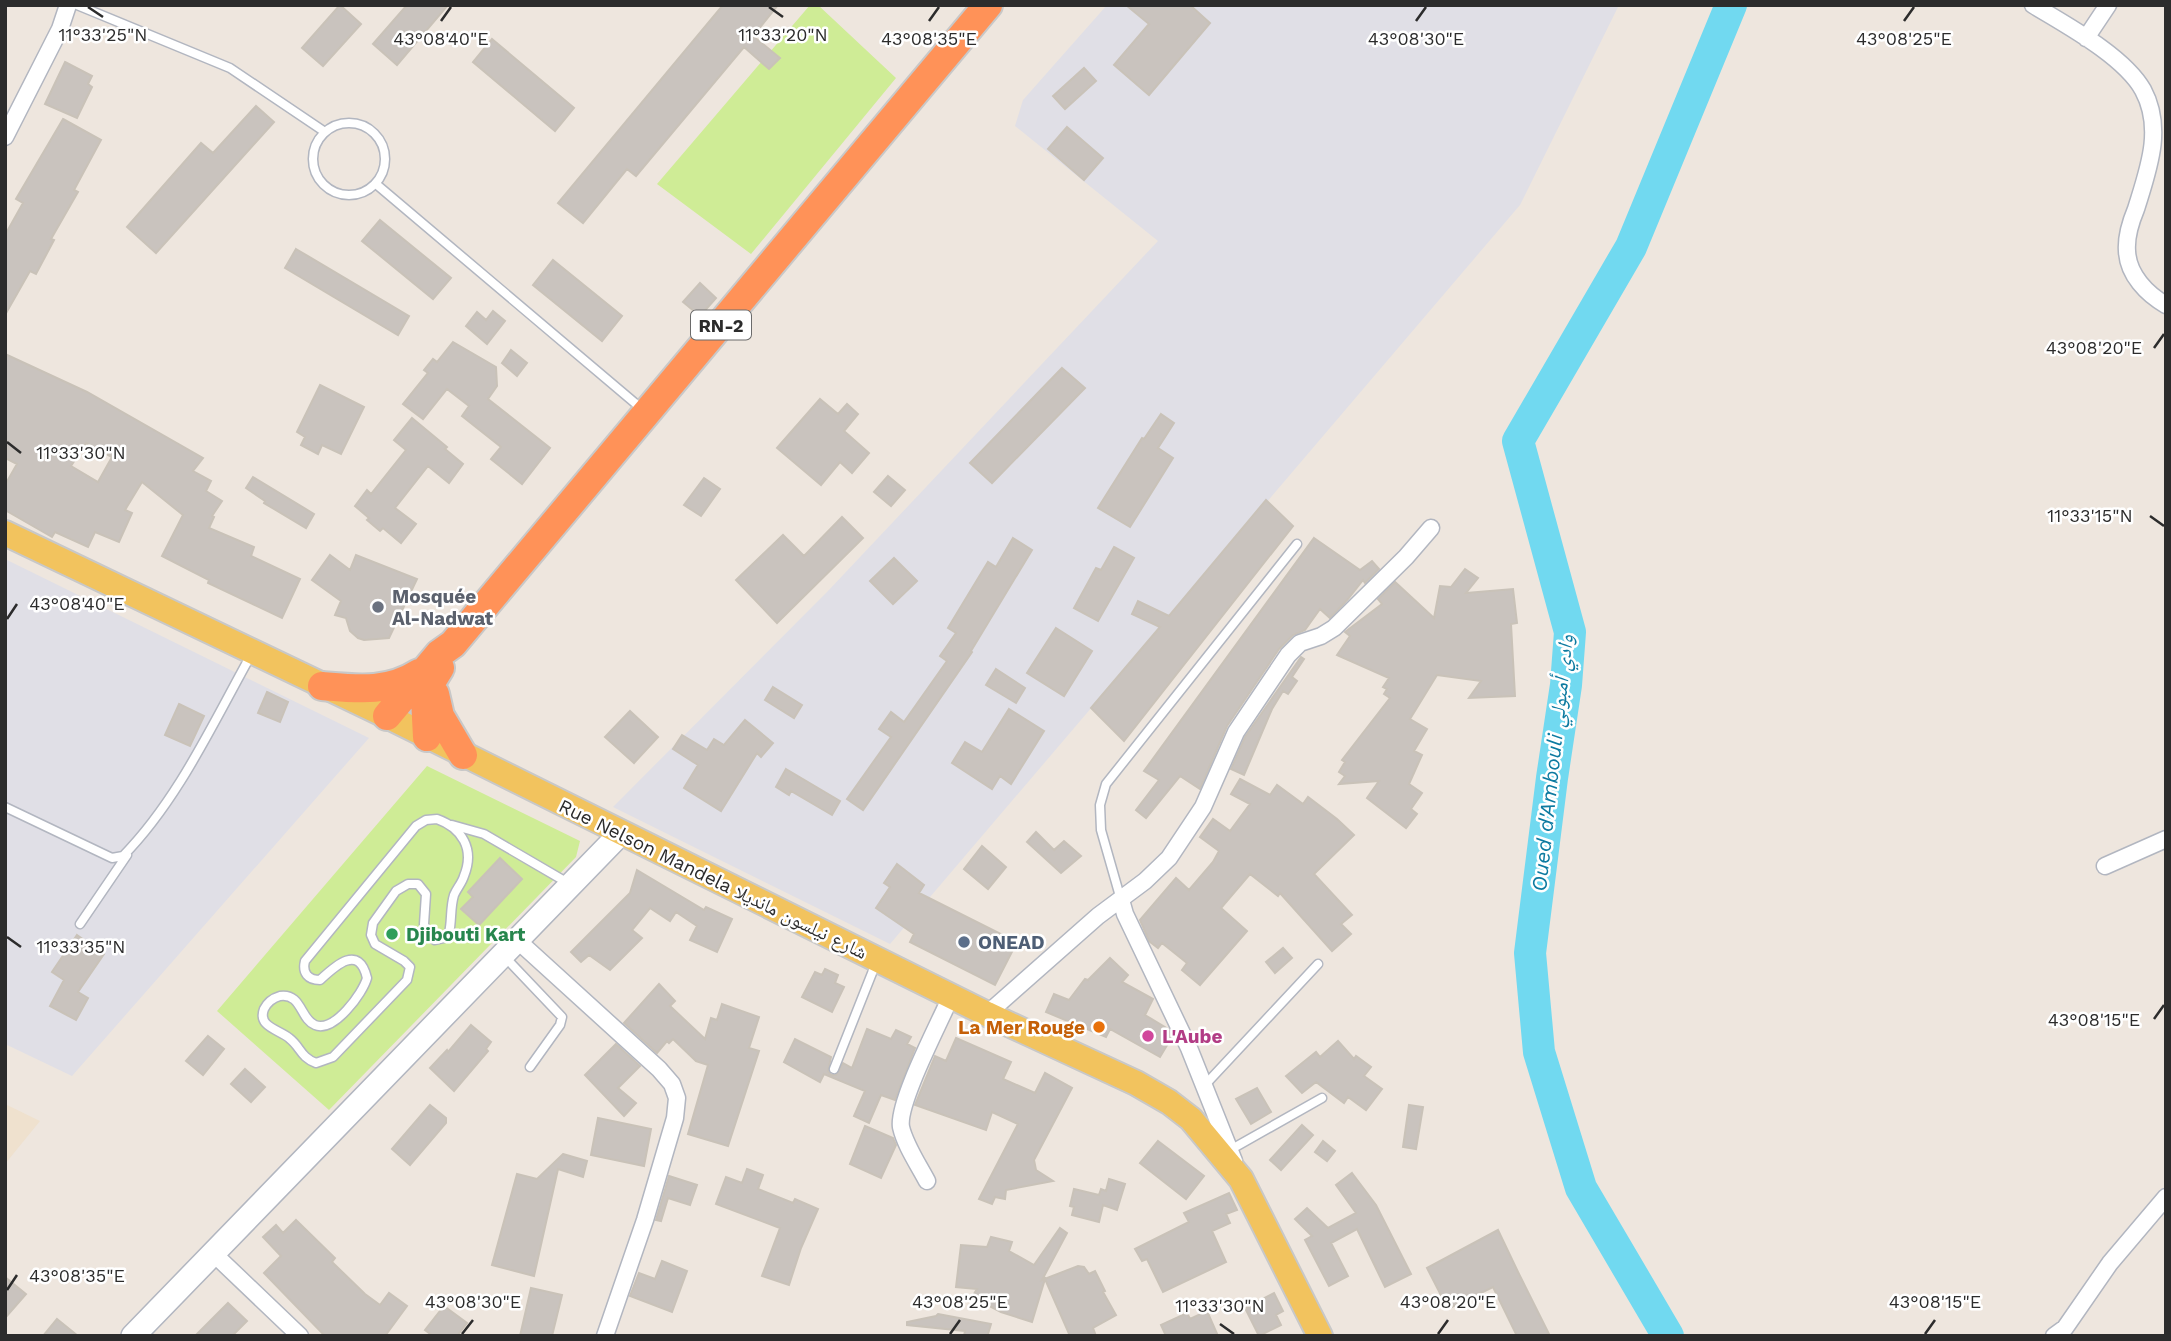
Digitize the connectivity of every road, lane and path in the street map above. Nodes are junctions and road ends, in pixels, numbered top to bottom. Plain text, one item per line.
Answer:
1 (68, 5) edge
2 (77, 5) edge
3 (988, 5) edge
4 (2034, 5) edge
5 (2108, 5) edge
6 (2086, 38) junction
7 (325, 132) junction
8 (5, 137) edge
9 (376, 184) junction
10 (2166, 305) edge
11 (648, 413) junction
12 (1431, 528) dead end
13 (5, 533) edge
14 (1297, 544) dead end
15 (252, 652) junction
16 (433, 669) junction
17 (322, 686) junction
18 (387, 716) junction
19 (427, 737) junction
20 (463, 755) junction
21 (5, 807) edge
22 (451, 824) junction
23 (621, 833) junction
24 (2166, 839) edge
25 (133, 846) junction
26 (2105, 866) dead end
27 (571, 884) junction
28 (1121, 900) junction
29 (80, 924) dead end
30 (509, 947) junction
31 (877, 960) junction
32 (1318, 964) dead end
33 (951, 996) junction
34 (986, 1014) junction
35 (530, 1067) dead end
36 (834, 1069) dead end
37 (1204, 1086) junction
38 (1322, 1098) dead end
39 (1230, 1150) junction
40 (1241, 1179) junction
41 (927, 1181) dead end
42 (2166, 1197) edge
43 (213, 1253) junction
44 (133, 1336) edge
45 (300, 1336) edge
46 (605, 1336) edge
47 (1320, 1336) edge
48 (2054, 1336) edge

1 - 8 street
2 - 7 lane
3 - 11 highway, RN-2
4 - 6 street
5 - 6 street
6 - 10 street
7 - 9 lane
7 - 9 lane
9 - 11 lane
11 - 16 highway, RN-2
12 - 28 street
13 - 15 main road, Rue Nelson Mandela شارع نيلسون مانديلا
14 - 28 lane
15 - 17 main road, Rue Nelson Mandela شارع نيلسون مانديلا
15 - 25 lane
16 - 17 highway
16 - 18 highway, RN-2
16 - 19 highway, RN-2
16 - 20 highway
17 - 18 main road, Rue Nelson Mandela شارع نيلسون مانديلا
18 - 19 main road, Rue Nelson Mandela شارع نيلسون مانديلا
19 - 20 main road, Rue Nelson Mandela شارع نيلسون مانديلا
20 - 23 main road, Rue Nelson Mandela شارع نيلسون مانديلا
21 - 25 lane
22 - 22 lane
22 - 27 lane
23 - 27 street
23 - 31 main road, Rue Nelson Mandela شارع نيلسون مانديلا
24 - 26 street
25 - 29 lane
27 - 30 street
28 - 34 street
28 - 37 street
30 - 35 lane
30 - 43 street
30 - 46 street
31 - 33 main road, Rue Nelson Mandela شارع نيلسون مانديلا
31 - 36 lane
32 - 37 lane
33 - 34 main road, Rue Nelson Mandela شارع نيلسون مانديلا
33 - 41 street
34 - 40 main road, Rue Nelson Mandela شارع نيلسون مانديلا
37 - 39 street
38 - 39 lane
39 - 40 street
40 - 47 main road, Rue Nelson Mandela شارع نيلسون مانديلا
42 - 48 street
43 - 44 street
43 - 45 street

